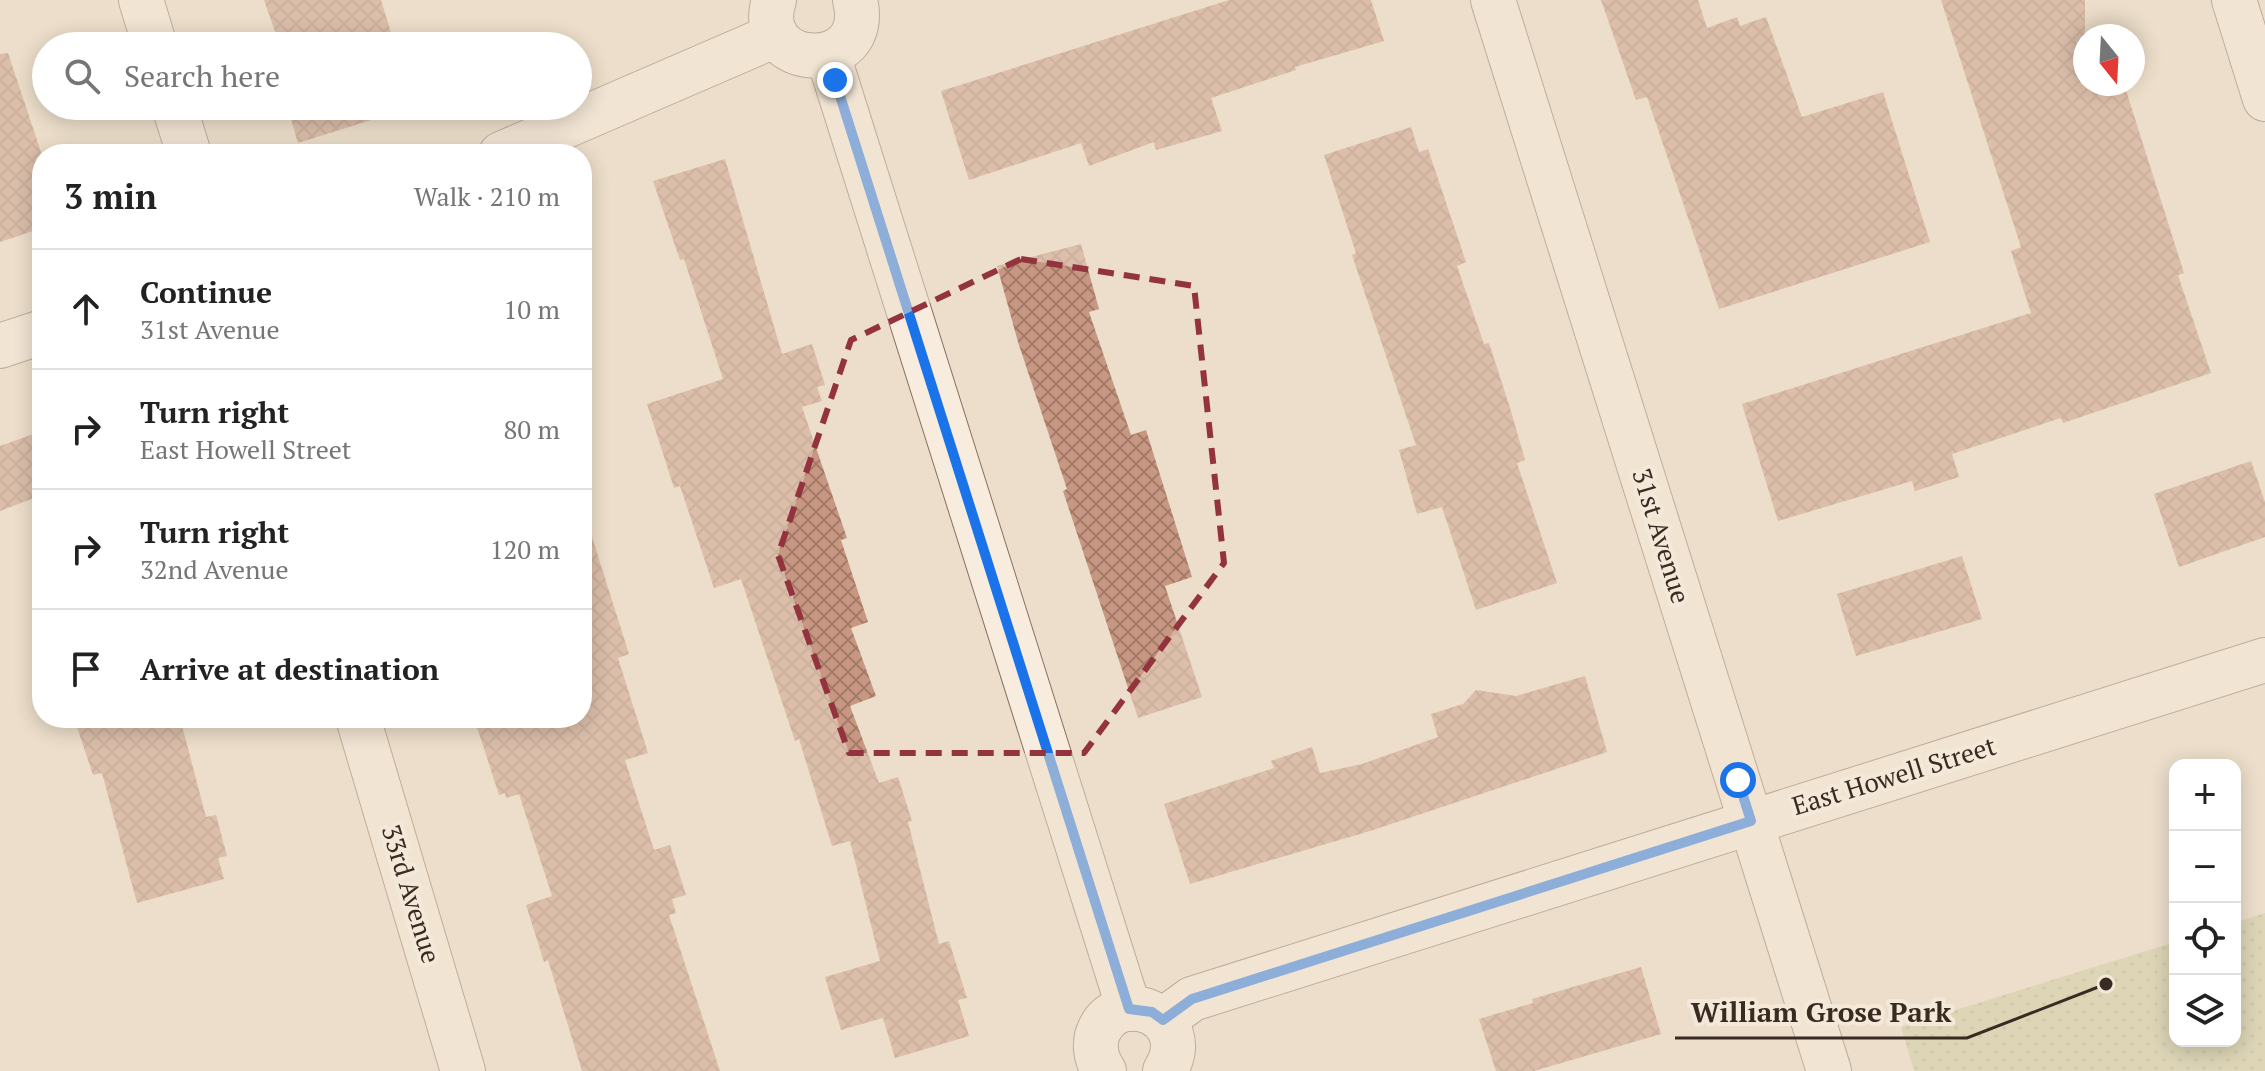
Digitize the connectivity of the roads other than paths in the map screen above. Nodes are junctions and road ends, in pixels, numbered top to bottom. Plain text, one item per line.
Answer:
1 (141, 0) edge
2 (1493, 0) edge
3 (2234, 0) edge
4 (858, 1) edge
5 (775, 17) edge
6 (151, 32) edge
7 (828, 55) junction
8 (2265, 99) edge
9 (592, 108) edge
10 (178, 120) edge
11 (569, 120) edge
12 (186, 144) edge
13 (521, 144) edge
14 (32, 335) edge
15 (0, 346) edge
16 (2265, 660) edge
17 (361, 728) edge
18 (1751, 821) junction
19 (1146, 1014) junction
20 (1097, 1069) edge
21 (463, 1071) edge
22 (1165, 1071) edge
23 (1829, 1071) edge

1 - 6 street
2 - 18 street, 31st Avenue
3 - 8 street
4 - 7 street
5 - 7 street
5 - 9 street
7 - 19 street
10 - 12 street
11 - 13 street
14 - 15 street
16 - 18 street, East Howell Street
17 - 21 street, 33rd Avenue
18 - 19 street, East Howell Street
18 - 23 street, 31st Avenue
19 - 20 street, East Howell Street
19 - 22 street

